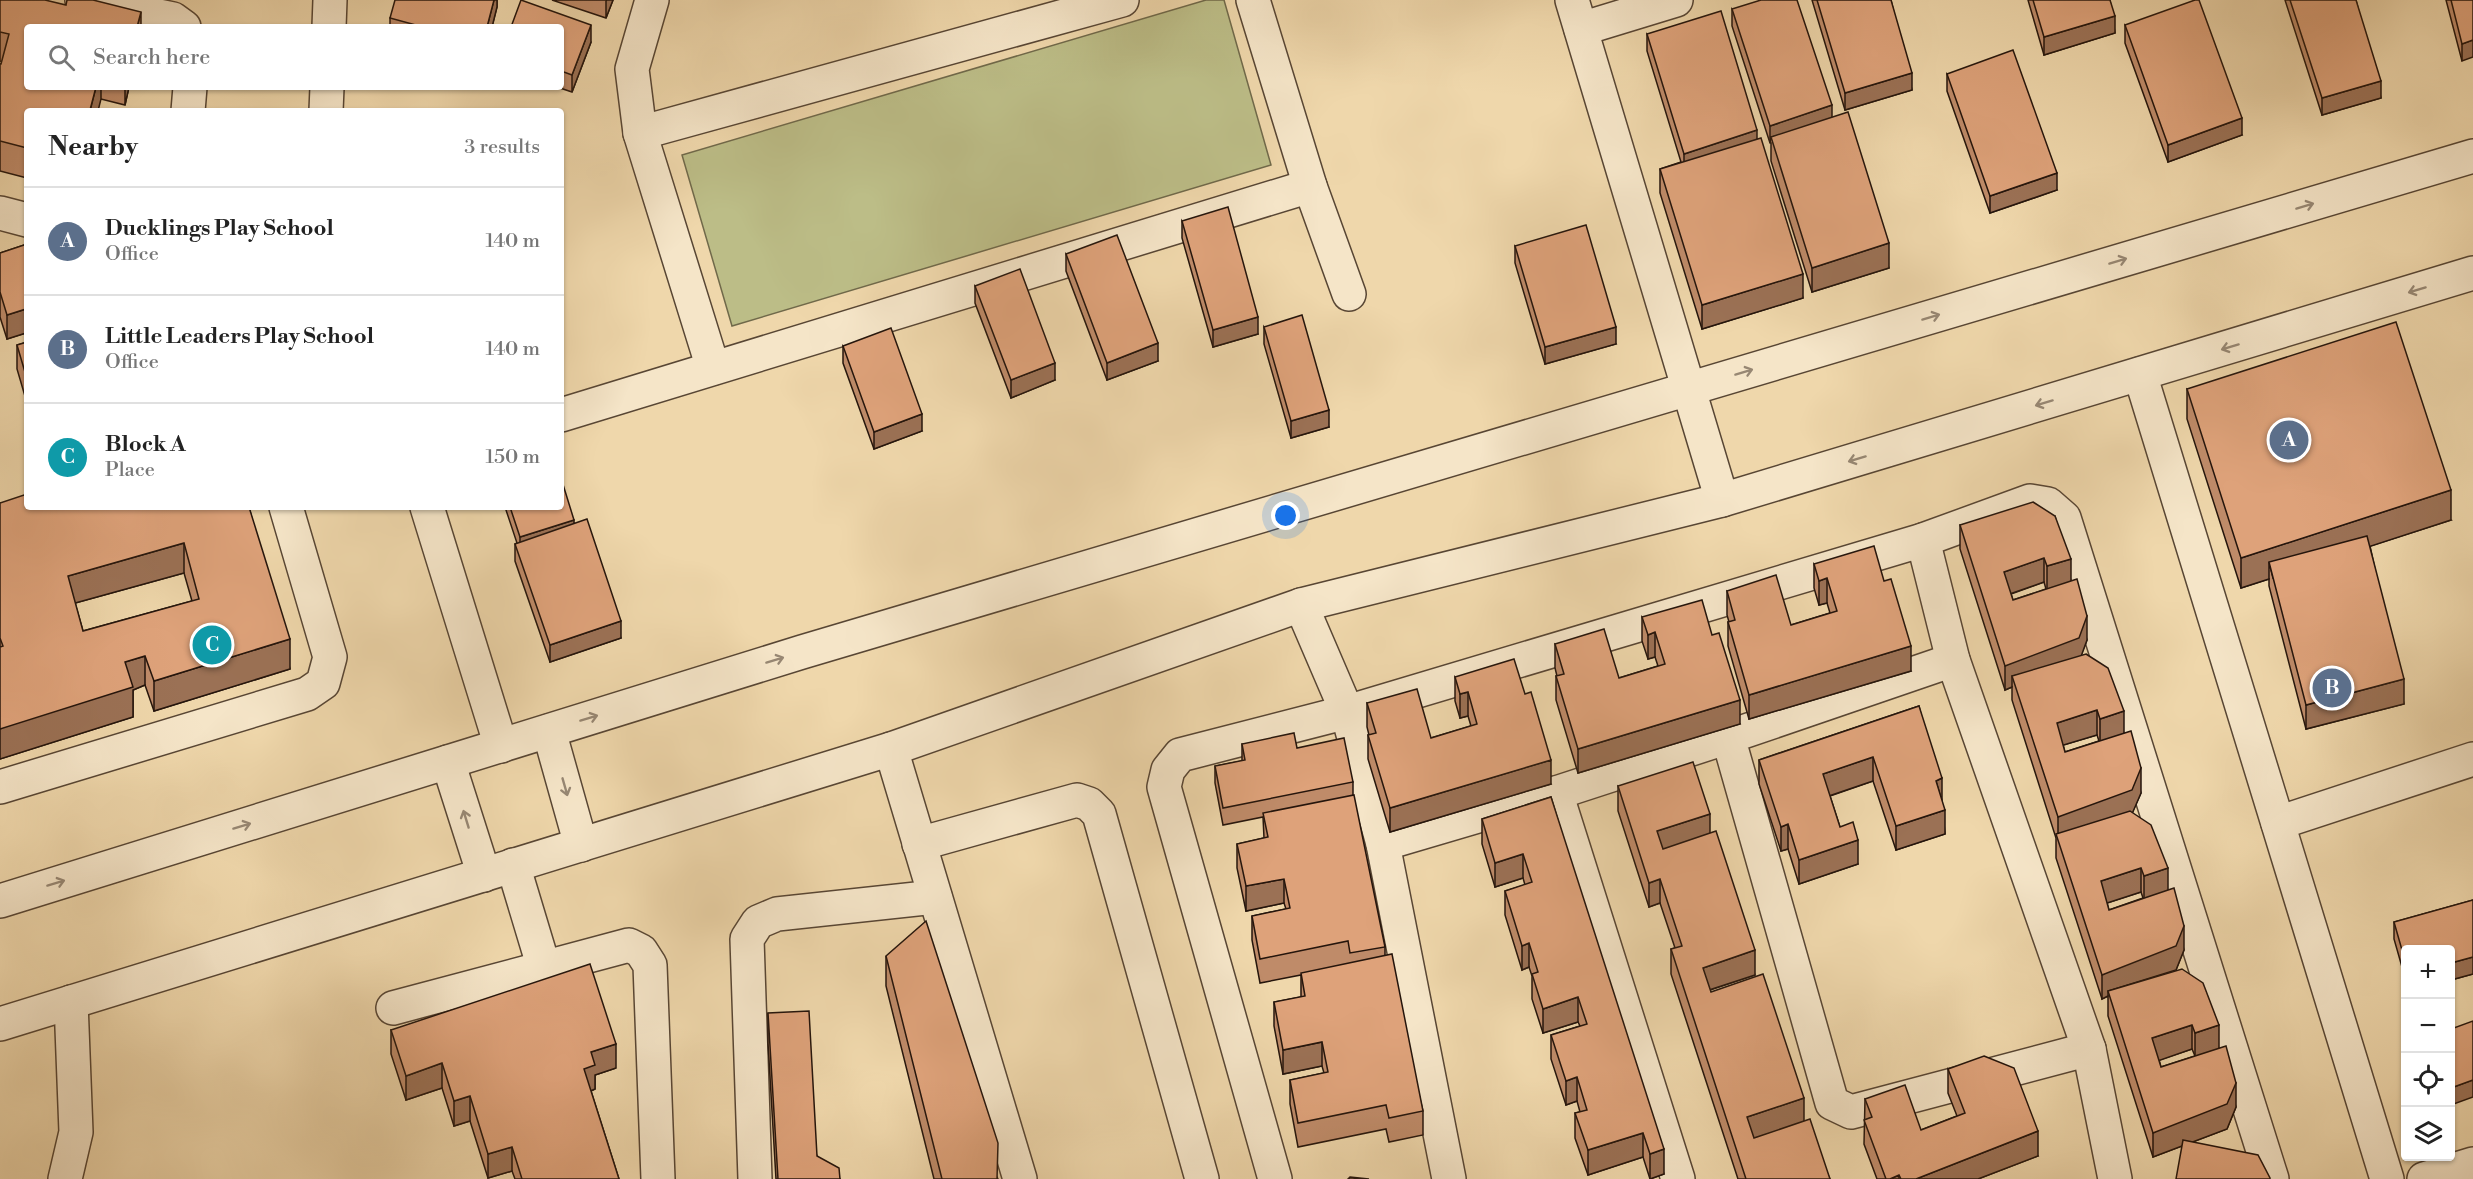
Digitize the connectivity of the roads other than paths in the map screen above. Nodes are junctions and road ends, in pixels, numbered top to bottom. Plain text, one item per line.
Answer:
1 (82, 0) edge
2 (330, 0) edge
3 (652, 0) edge
4 (1122, 0) edge
5 (1253, 0) edge
6 (1676, 0) edge
7 (1577, 15) edge
8 (180, 24) edge
9 (329, 24) edge
10 (190, 90) edge
11 (327, 90) edge
12 (188, 108) edge
13 (326, 108) edge
14 (640, 133) junction
15 (2473, 156) edge
16 (1310, 186) junction
17 (0, 213) edge
18 (24, 219) edge
19 (2473, 273) edge
20 (1349, 294) dead end
21 (714, 368) junction
22 (2140, 374) junction
23 (1688, 389) junction
24 (564, 414) edge
25 (1722, 500) junction
26 (287, 510) edge
27 (428, 510) edge
28 (1923, 540) junction
29 (1301, 605) junction
30 (1953, 660) junction
31 (1347, 712) junction
32 (549, 731) junction
33 (1728, 737) junction
34 (501, 746) junction
35 (891, 749) junction
36 (2473, 759) edge
37 (448, 762) junction
38 (0, 787) edge
39 (1557, 793) junction
40 (2278, 823) junction
41 (919, 844) junction
42 (1383, 844) junction
43 (581, 845) junction
44 (498, 870) junction
45 (935, 897) junction
46 (0, 901) edge
47 (544, 968) junction
48 (71, 1002) junction
49 (393, 1008) dead end
50 (0, 1024) edge
51 (2089, 1049) junction
52 (2473, 1164) edge
53 (65, 1179) edge
54 (658, 1179) edge
55 (754, 1179) edge
56 (1020, 1179) edge
57 (1202, 1179) edge
58 (1275, 1179) edge
59 (1449, 1179) edge
60 (1677, 1179) edge
61 (2115, 1179) edge
62 (2272, 1179) edge
63 (2387, 1179) edge
64 (2424, 1179) edge

1 - 8 street
2 - 9 street
3 - 14 street
4 - 14 street
5 - 16 street
6 - 7 street
7 - 23 street
10 - 12 street
11 - 13 street
14 - 21 street
23 -> 15 street
16 - 20 street
16 - 21 street
17 - 18 street
19 -> 22 street
21 - 24 street
22 -> 25 street
22 - 40 street
23 - 25 street
32 -> 23 street
25 - 29 street
26 - 38 street
27 - 34 street
28 - 30 street
28 - 31 street
28 - 62 street
29 - 31 street
29 - 35 street
30 - 33 street
30 - 51 street
31 - 42 street
31 - 58 street
32 - 34 street
32 -> 43 street
33 - 39 street
33 - 51 street
34 - 37 street
35 - 41 street
35 - 43 street
36 - 40 street
44 -> 37 street
46 -> 37 street
39 - 42 street
39 - 60 street
40 - 63 street
41 - 45 street
41 - 57 street
42 - 59 street
43 - 44 street
44 - 47 street
44 - 48 street
45 - 55 street
45 - 56 street
47 - 49 street
47 - 54 street
48 - 50 street
48 - 53 street
51 - 61 street
52 - 64 street

